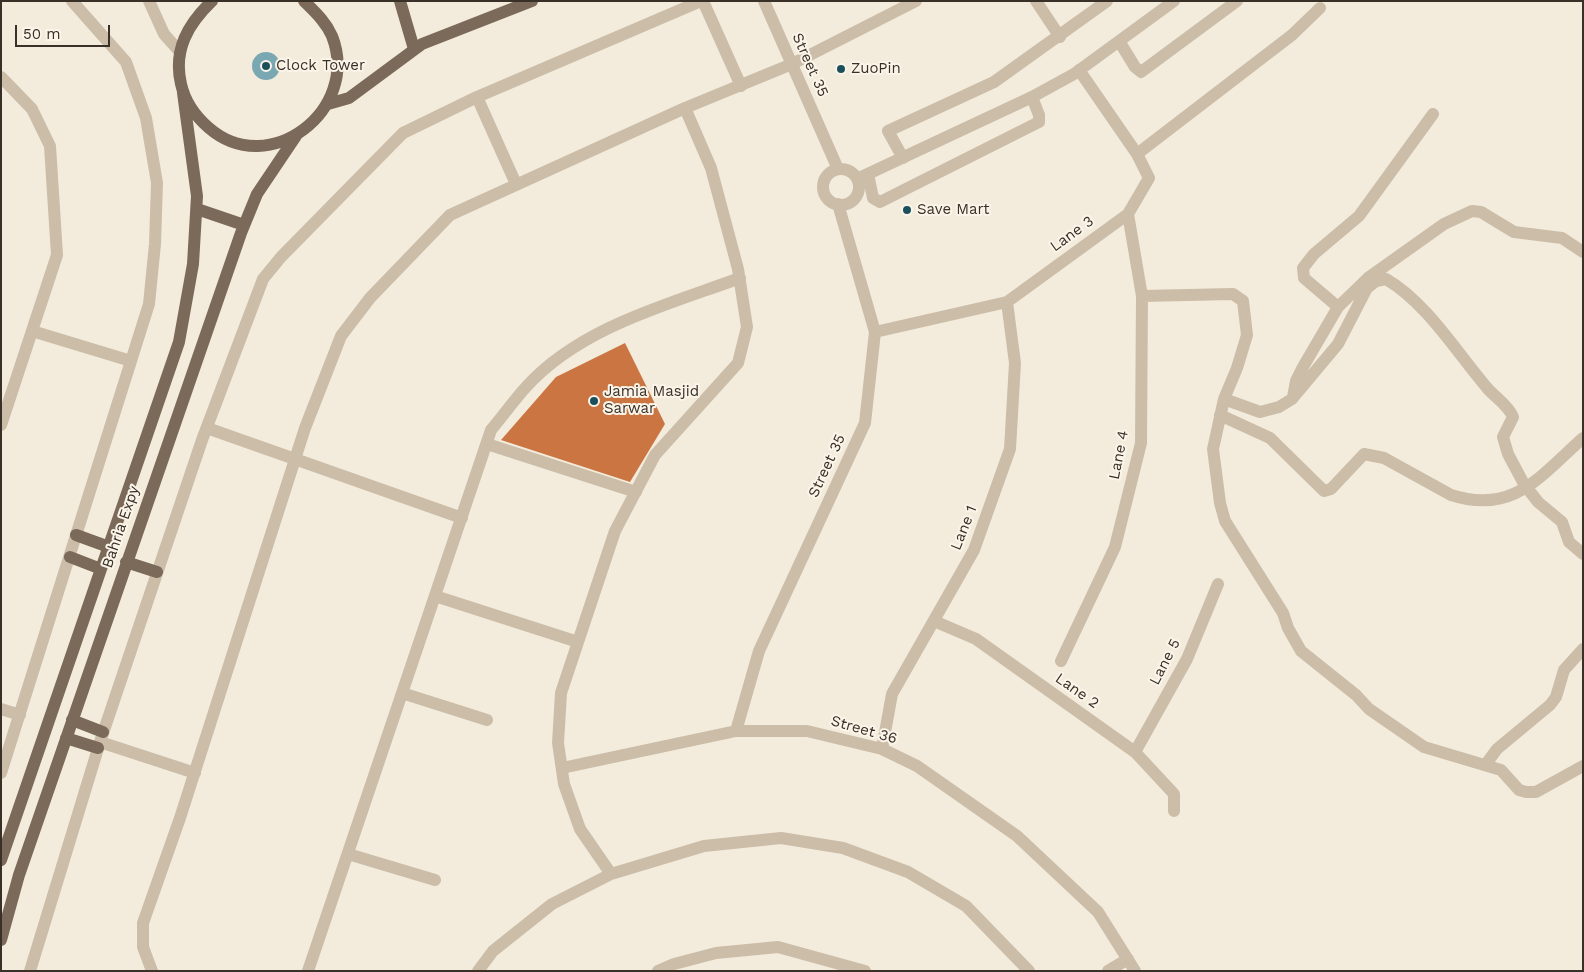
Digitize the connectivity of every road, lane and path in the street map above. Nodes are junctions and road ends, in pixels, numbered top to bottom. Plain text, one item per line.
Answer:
1 (72, 1) edge
2 (149, 1) edge
3 (212, 1) edge
4 (304, 1) edge
5 (400, 1) edge
6 (532, 1) edge
7 (702, 1) edge
8 (764, 1) edge
9 (916, 1) edge
10 (1036, 1) edge
11 (1107, 1) edge
12 (1174, 1) edge
13 (1236, 1) edge
14 (1320, 8) dead end
15 (1060, 37) junction
16 (1119, 41) junction
17 (414, 49) junction
18 (180, 52) junction
19 (792, 64) junction
20 (1079, 70) junction
21 (1, 77) edge
22 (741, 86) junction
23 (183, 93) junction
24 (477, 97) junction
25 (1032, 97) junction
26 (328, 104) junction
27 (684, 108) junction
28 (1433, 114) dead end
29 (296, 136) junction
30 (1137, 154) junction
31 (903, 158) junction
32 (838, 169) junction
33 (862, 176) junction
34 (516, 184) junction
35 (838, 204) junction
36 (197, 209) junction
37 (1128, 214) junction
38 (244, 225) junction
39 (1583, 252) edge
40 (740, 278) junction
41 (1142, 296) junction
42 (1007, 302) junction
43 (1338, 307) junction
44 (32, 331) junction
45 (875, 332) junction
46 (132, 361) junction
47 (1224, 399) junction
48 (1292, 400) junction
49 (1220, 415) junction
50 (1, 425) edge
51 (207, 428) junction
52 (1583, 438) edge
53 (487, 444) junction
54 (295, 460) junction
55 (1527, 488) junction
56 (636, 492) junction
57 (462, 518) junction
58 (76, 536) junction
59 (109, 547) junction
60 (1583, 554) edge
61 (70, 557) junction
62 (126, 562) junction
63 (101, 568) junction
64 (157, 572) junction
65 (1218, 584) dead end
66 (435, 596) junction
67 (934, 621) junction
68 (578, 642) junction
69 (1583, 649) edge
70 (1061, 661) dead end
71 (402, 693) junction
72 (1, 709) edge
73 (20, 715) junction
74 (72, 720) junction
75 (487, 720) dead end
76 (736, 731) junction
77 (66, 738) junction
78 (100, 741) junction
79 (882, 749) junction
80 (1135, 752) junction
81 (1486, 764) junction
82 (1583, 766) edge
83 (562, 768) junction
84 (1, 773) edge
85 (194, 773) junction
86 (1174, 811) dead end
87 (348, 854) junction
88 (1, 859) edge
89 (611, 874) junction
90 (435, 880) dead end
91 (1, 940) edge
92 (1128, 959) junction
93 (676, 967) edge
94 (30, 971) edge
95 (152, 971) edge
96 (308, 971) edge
97 (478, 971) edge
98 (658, 971) edge
99 (865, 971) edge
100 (1029, 971) edge
101 (1108, 971) edge
102 (1135, 971) edge

1 - 46 street
2 - 18 street
3 - 18 main road
4 - 26 main road
5 - 17 main road
6 - 17 main road
7 - 22 street
7 - 24 street
8 - 19 street, Street 35
9 - 19 street
10 - 15 street
11 - 15 street
12 - 16 street
13 - 16 street
14 - 30 street
15 - 31 street
16 - 20 street
17 - 26 main road
18 - 23 main road
19 - 22 street
19 - 32 street, Street 35
20 - 25 street
20 - 30 street, Lane 3
21 - 44 street
22 - 27 street
23 - 29 main road
23 - 36 main road, Bahria Expy
24 - 34 street
24 - 51 street
25 - 31 street
25 - 33 street
26 - 29 main road
27 - 34 street
27 - 40 street
28 - 43 street
29 - 38 main road, Bahria Expy
30 - 37 street, Lane 3
31 - 33 street
32 - 33 street
32 - 35 street
33 - 35 street
34 - 54 street
35 - 45 street, Street 35
36 - 38 main road
36 - 59 main road, Bahria Expy
37 - 41 street, Lane 4
37 - 42 street, Lane 3
38 - 62 main road, Bahria Expy
39 - 43 street
40 - 53 street
40 - 56 street
41 - 47 street
41 - 70 street, Lane 4
42 - 45 street, Lane 3
42 - 67 street, Lane 1
43 - 48 street
44 - 46 street
44 - 50 street
45 - 76 street, Street 35
46 - 58 street
47 - 48 street
47 - 49 street
48 - 55 street
49 - 55 street
49 - 81 street
51 - 54 street
51 - 64 street
52 - 55 street
53 - 56 street
53 - 57 street
54 - 57 street
54 - 85 street
55 - 60 street
56 - 68 street
57 - 66 street
58 - 59 main road
58 - 61 street
59 - 63 main road, Bahria Expy
61 - 63 main road
61 - 73 street
62 - 64 main road
62 - 74 main road, Bahria Expy
63 - 88 main road, Bahria Expy
64 - 78 street
65 - 80 street, Lane 5
66 - 68 street
66 - 71 street
67 - 79 street, Lane 1
67 - 80 street, Lane 2
68 - 83 street
69 - 81 street
71 - 75 street
71 - 87 street
72 - 73 street
73 - 84 street
74 - 77 main road, Bahria Expy
74 - 78 main road
76 - 79 street, Street 36
76 - 83 street, Street 36
77 - 78 main road
77 - 91 main road, Bahria Expy
78 - 85 street
78 - 94 street
79 - 92 street, Street 36
80 - 86 street, Lane 2
81 - 82 street
83 - 89 street
85 - 95 street
87 - 90 street
87 - 96 street
89 - 97 street
89 - 100 street
92 - 101 street
92 - 102 street, Street 36
93 - 98 street
93 - 99 street

